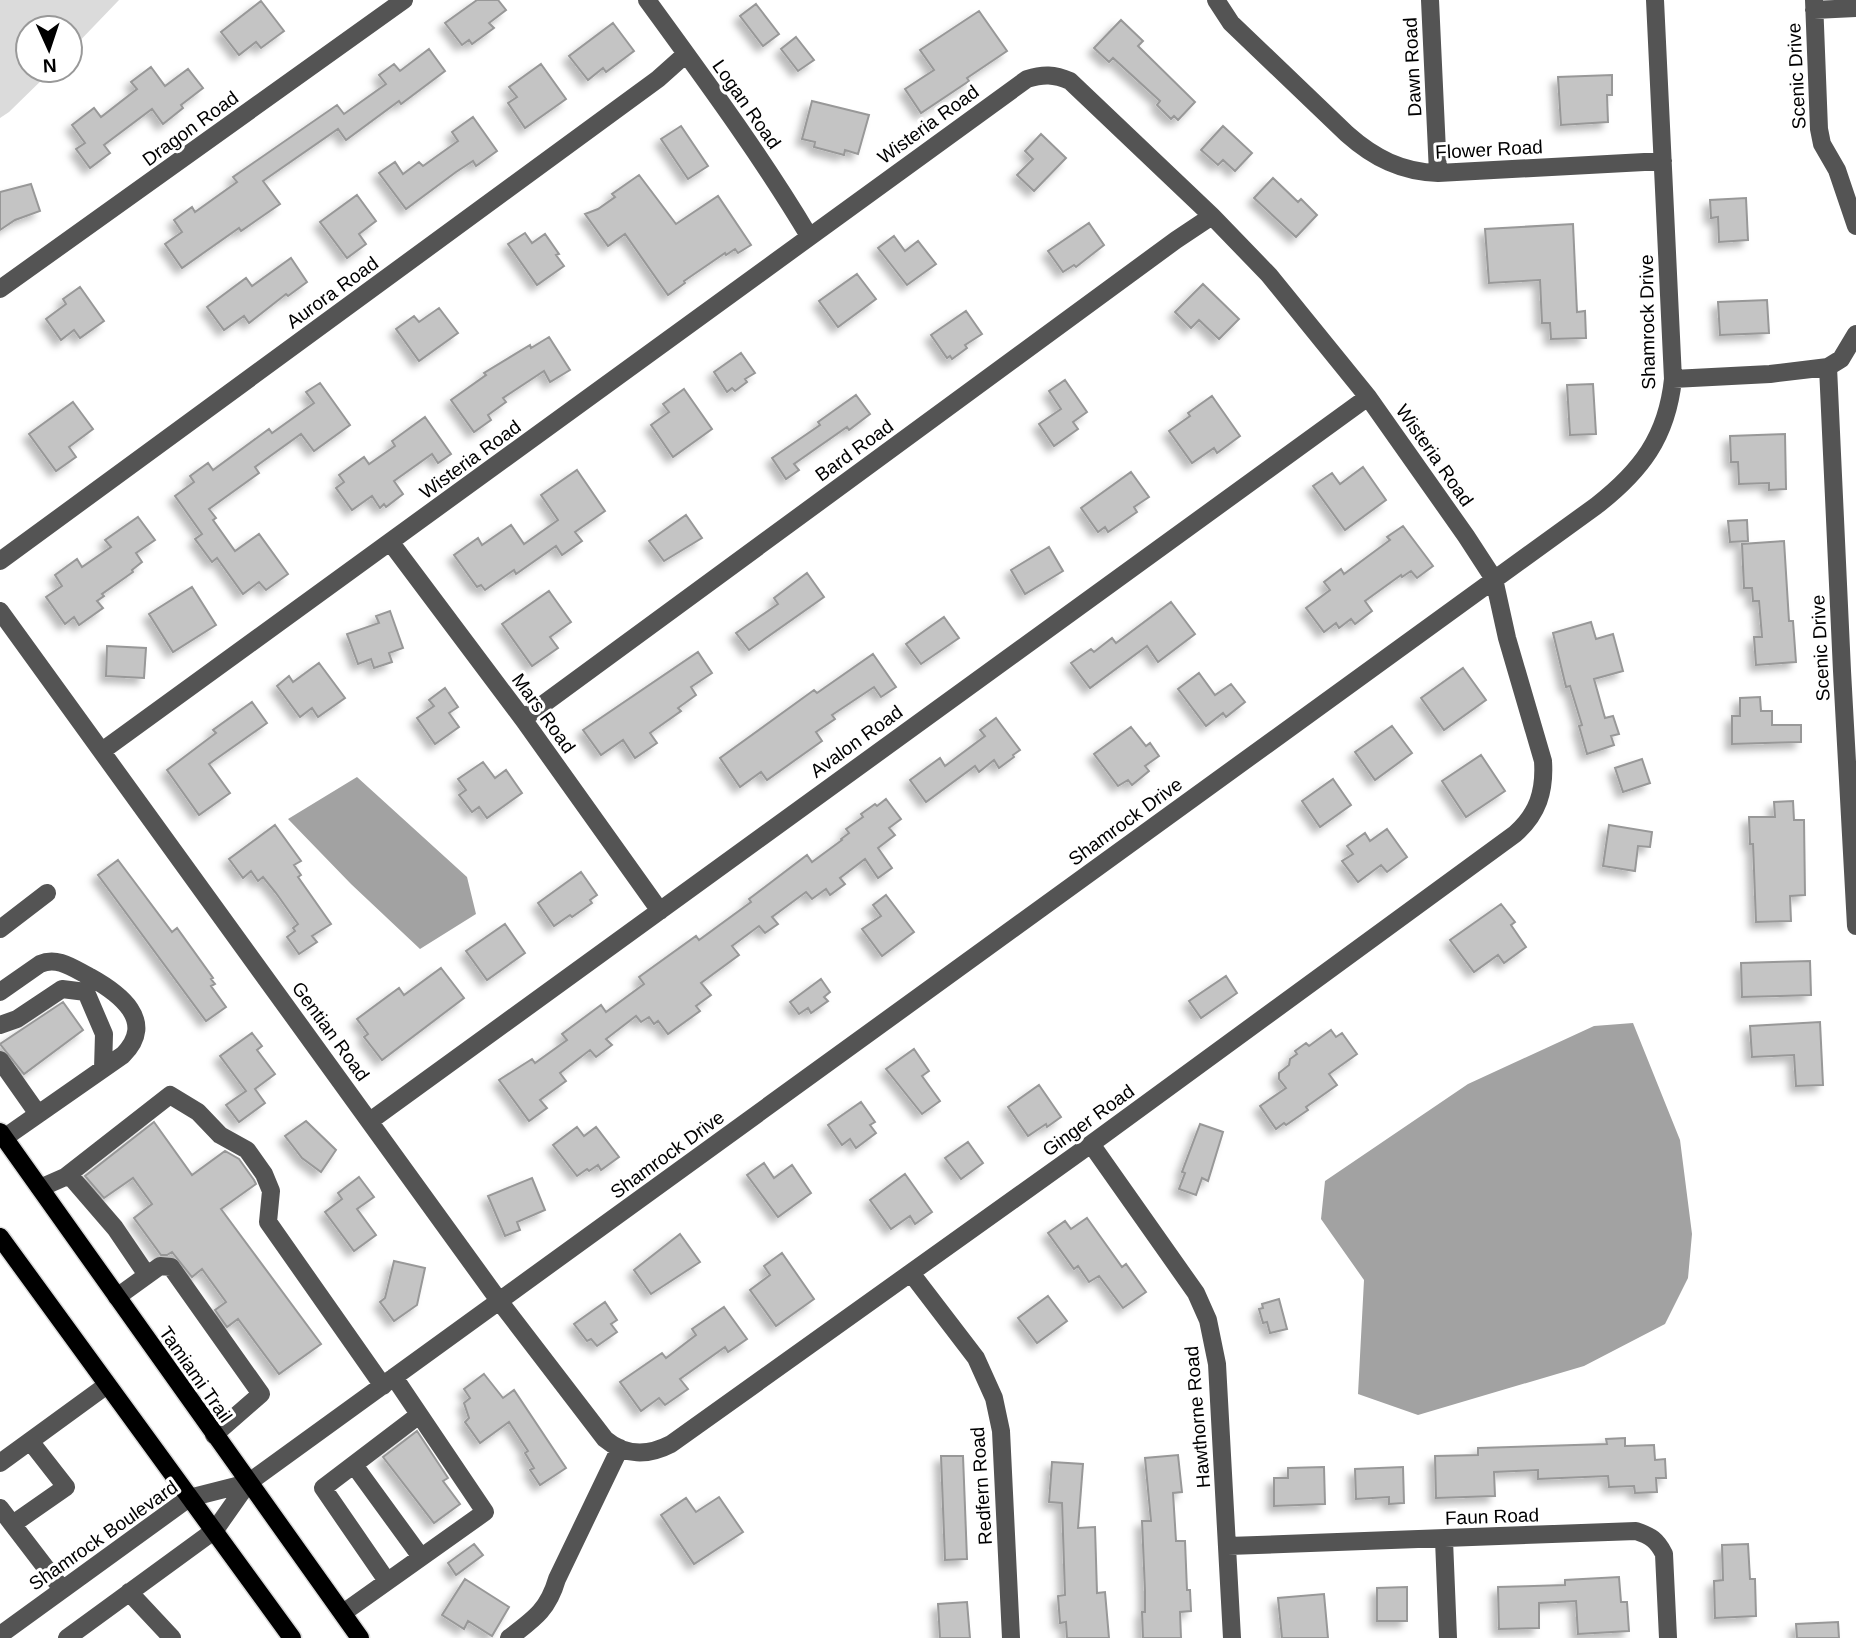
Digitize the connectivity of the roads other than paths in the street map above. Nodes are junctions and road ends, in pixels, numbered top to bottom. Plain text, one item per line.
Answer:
1 (404, 0) edge
2 (647, 0) edge
3 (1216, 0) edge
4 (1430, 0) edge
5 (1655, 0) edge
6 (1814, 5) edge
7 (1856, 8) edge
8 (686, 54) junction
9 (1662, 161) junction
10 (1438, 173) junction
11 (1212, 216) junction
12 (1856, 226) edge
13 (809, 236) junction
14 (0, 289) edge
15 (1856, 334) edge
16 (1828, 368) junction
17 (1672, 379) junction
18 (1368, 397) junction
19 (391, 543) junction
20 (0, 561) edge
21 (1494, 579) junction
22 (0, 611) edge
23 (523, 719) junction
24 (102, 751) junction
25 (1540, 800) joint
26 (47, 893) dead end
27 (660, 911) junction
28 (1856, 926) edge
29 (0, 929) edge
30 (0, 992) edge
31 (0, 1025) edge
32 (0, 1060) edge
33 (103, 1069) junction
34 (38, 1114) junction
35 (370, 1121) junction
36 (2, 1135) edge
37 (1091, 1144) junction
38 (65, 1177) junction
39 (40, 1188) junction
40 (0, 1237) edge
41 (911, 1273) junction
42 (147, 1275) junction
43 (117, 1297) junction
44 (500, 1301) junction
45 (389, 1381) junction
46 (107, 1385) junction
47 (419, 1415) junction
48 (214, 1435) junction
49 (30, 1441) junction
50 (620, 1448) junction
51 (0, 1463) edge
52 (354, 1465) junction
53 (248, 1483) junction
54 (188, 1498) junction
55 (0, 1508) edge
56 (13, 1524) junction
57 (215, 1530) junction
58 (1444, 1540) junction
59 (1228, 1546) junction
60 (421, 1557) junction
61 (387, 1581) junction
62 (62, 1589) junction
63 (129, 1592) junction
64 (342, 1613) junction
65 (0, 1635) edge
66 (67, 1638) edge
67 (172, 1638) edge
68 (292, 1638) edge
69 (360, 1638) edge
70 (509, 1638) edge
71 (1012, 1638) edge
72 (1232, 1638) edge
73 (1448, 1638) edge
74 (1668, 1638) edge

1 - 14 street, Dragon Road
2 - 8 street, Logan Road
3 - 10 street, Flower Road
4 - 10 street, Dawn Road
5 - 9 street, Shamrock Drive
6 - 7 street
6 - 12 street, Scenic Drive
8 - 13 street, Logan Road
8 - 20 street, Aurora Road
9 - 10 street, Flower Road
9 - 17 street, Shamrock Drive
11 - 13 street, Wisteria Road
11 - 18 street, Wisteria Road
11 - 23 street, Bard Road
13 - 19 street, Wisteria Road
15 - 16 street
16 - 17 street
16 - 28 street, Scenic Drive
17 - 21 street, Shamrock Drive
18 - 21 street, Wisteria Road
18 - 27 street, Avalon Road
19 - 23 street, Mars Road
19 - 24 street, Wisteria Road
21 - 25 street, Wisteria Road
21 - 44 street, Shamrock Drive
22 - 24 street, Gentian Road
23 - 27 street, Mars Road
24 - 35 street, Gentian Road
25 - 37 street, Ginger Road
26 - 29 street
27 - 35 street, Avalon Road
30 - 33 street
31 - 33 street
32 - 34 street
33 - 34 street
34 - 36 street
35 - 44 street, Gentian Road
36 - 39 main road, Tamiami Trail
37 - 41 street, Ginger Road
37 - 59 street, Hawthorne Road
38 - 39 street
38 - 42 street
38 - 45 street
39 - 43 main road, Tamiami Trail
40 - 46 main road
41 - 50 street, Ginger Road
41 - 71 street, Redfern Road
42 - 43 street
42 - 48 street
43 - 48 main road, Tamiami Trail
44 - 45 street, Shamrock Drive
44 - 50 street, Gentian Road
45 - 47 street
45 - 53 street, Shamrock Drive
46 - 49 street
46 - 54 main road
47 - 52 street
47 - 60 street
48 - 53 main road, Tamiami Trail
49 - 51 street
49 - 56 street
50 - 70 street
52 - 60 street
52 - 61 street
53 - 54 street, Shamrock Boulevard
53 - 57 street
53 - 64 main road, Tamiami Trail
54 - 57 main road
54 - 62 street, Shamrock Boulevard
55 - 56 street
56 - 62 street
57 - 63 street
57 - 68 main road
58 - 59 street, Faun Road
58 - 73 street
58 - 74 street, Faun Road
59 - 72 street, Hawthorne Road
60 - 61 street
61 - 64 street
62 - 65 street, Shamrock Boulevard
63 - 66 street
63 - 67 street
64 - 69 main road, Tamiami Trail

